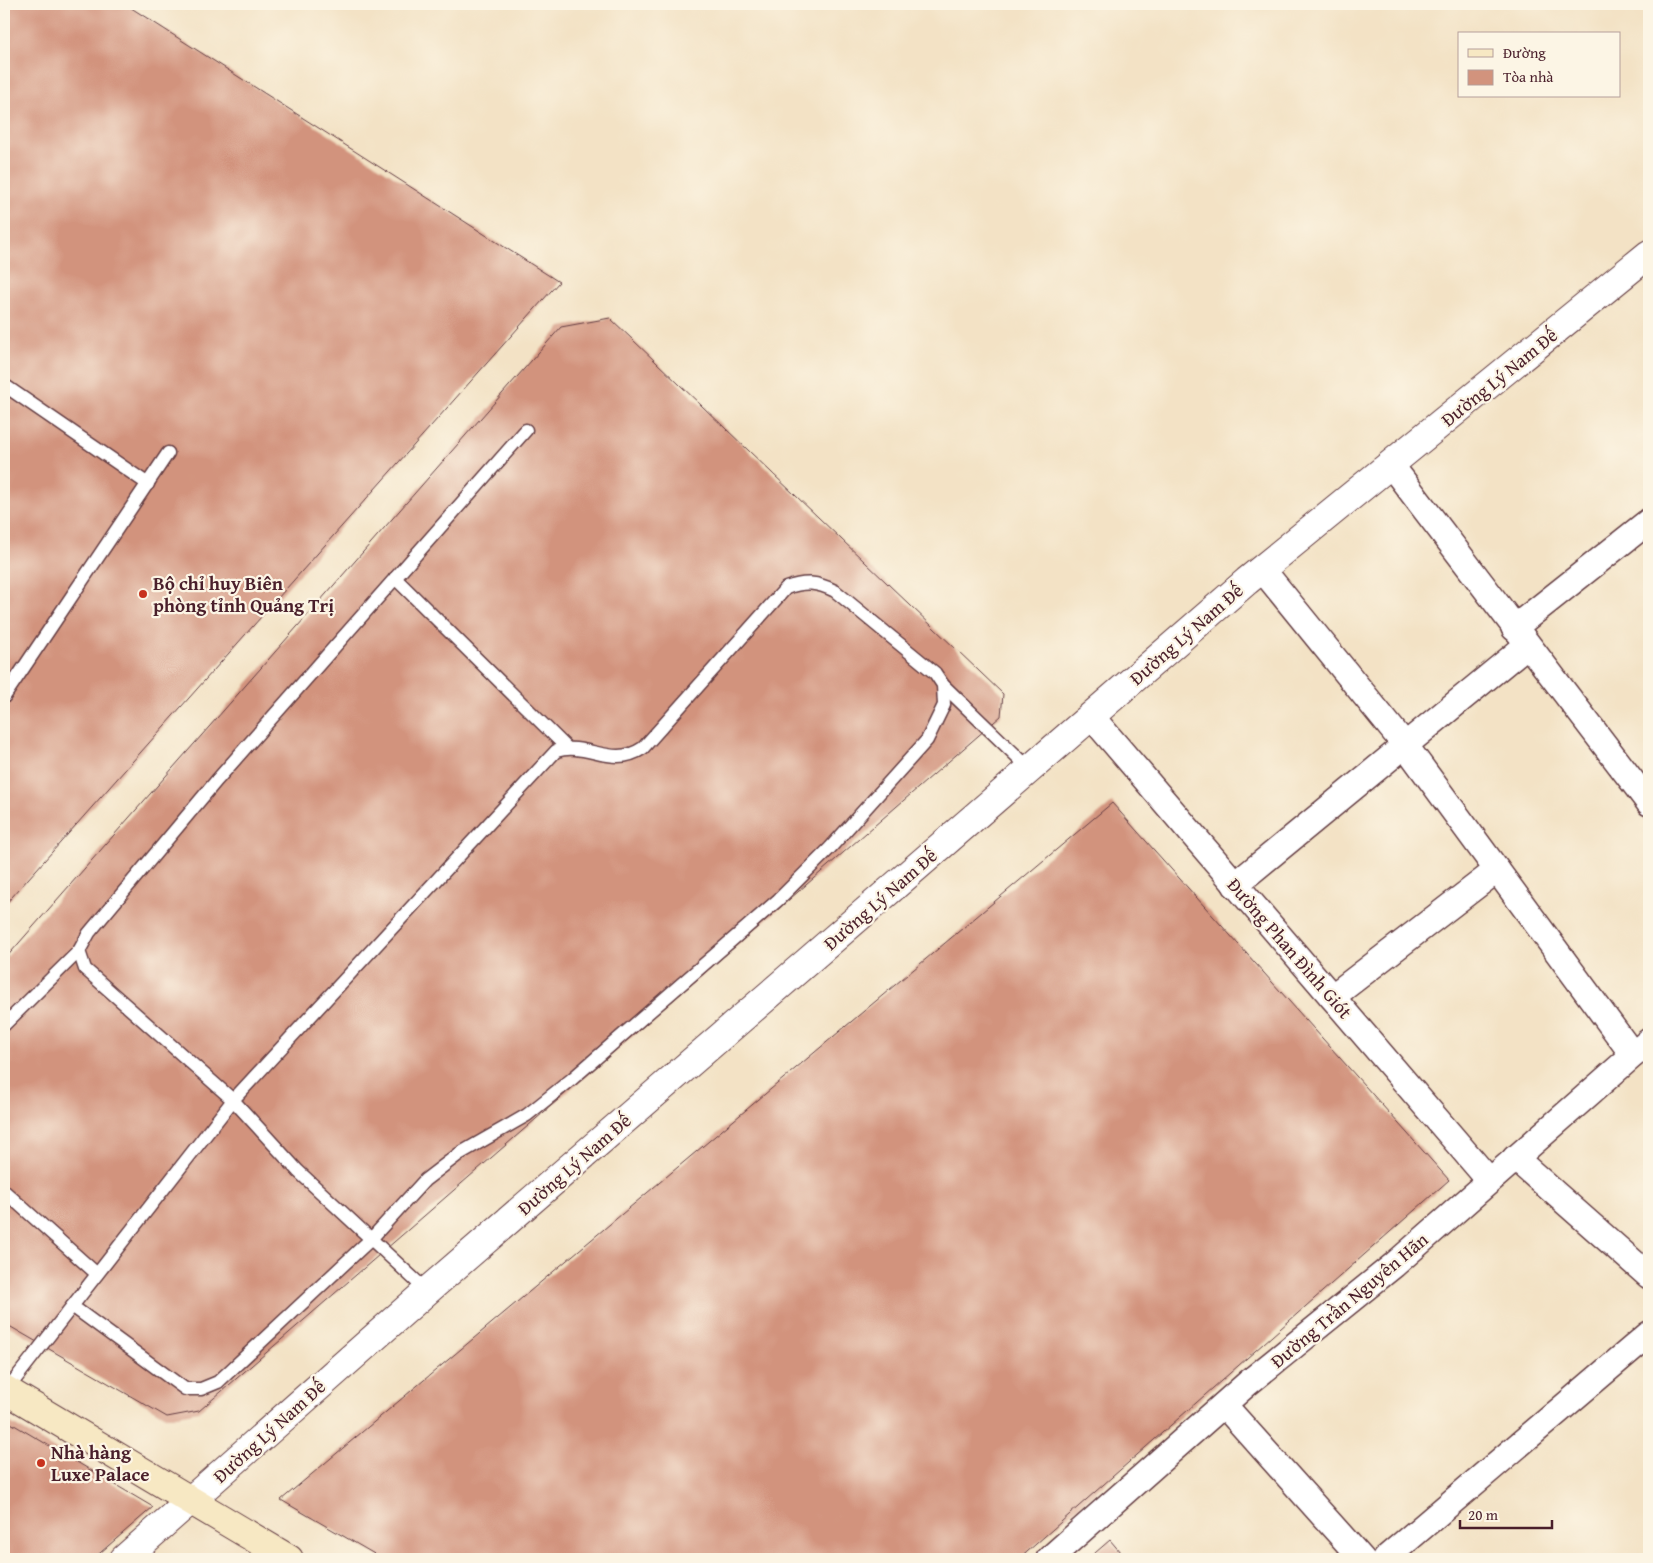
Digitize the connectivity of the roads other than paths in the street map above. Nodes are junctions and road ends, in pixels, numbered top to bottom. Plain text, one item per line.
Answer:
1 (1649, 254) edge
2 (4, 385) edge
3 (526, 430) dead end
4 (168, 453) dead end
5 (1391, 465) junction
6 (148, 484) junction
7 (1649, 521) edge
8 (1262, 569) junction
9 (396, 578) junction
10 (1521, 636) junction
11 (943, 684) junction
12 (5, 692) edge
13 (1091, 716) junction
14 (1405, 745) junction
15 (567, 748) junction
16 (1030, 769) junction
17 (1649, 803) edge
18 (1497, 870) junction
19 (1236, 885) junction
20 (79, 951) junction
21 (1332, 997) junction
22 (4, 1025) edge
23 (1641, 1048) edge
24 (233, 1100) junction
25 (1516, 1158) junction
26 (1489, 1180) junction
27 (4, 1191) edge
28 (370, 1239) junction
29 (98, 1274) junction
30 (1649, 1276) edge
31 (427, 1291) junction
32 (72, 1306) junction
33 (1649, 1334) edge
34 (5, 1390) edge
35 (1224, 1405) junction
36 (190, 1501) junction
37 (124, 1559) edge
38 (289, 1559) edge
39 (1049, 1559) edge
40 (1362, 1559) edge
41 (1385, 1559) edge

1 - 5 street, Đường Lý Nam Đế
2 - 6 lane
3 - 9 lane
4 - 6 lane
5 - 8 street, Đường Lý Nam Đế
5 - 10 street
6 - 12 lane
7 - 10 street
8 - 13 street, Đường Lý Nam Đế
8 - 14 street
9 - 15 lane
9 - 20 lane
10 - 14 street
10 - 17 street
11 - 15 lane
11 - 16 lane
11 - 28 lane
13 - 16 street, Đường Lý Nam Đế
13 - 19 street, Đường Phan Đình Giót
14 - 18 street
14 - 19 street
15 - 24 lane
16 - 31 street, Đường Lý Nam Đế
18 - 21 street
18 - 23 street
19 - 21 street, Đường Phan Đình Giót
20 - 22 lane
20 - 24 lane
21 - 26 street, Đường Phan Đình Giót
23 - 25 street, Đường Trần Nguyên Hãn
24 - 28 lane
24 - 29 lane
25 - 26 street, Đường Trần Nguyên Hãn
25 - 30 street
26 - 35 street, Đường Trần Nguyên Hãn
27 - 29 lane
28 - 31 lane
28 - 32 lane
29 - 32 lane
31 - 36 street, Đường Lý Nam Đế
32 - 34 lane
33 - 41 street
34 - 36 main road
35 - 39 street, Đường Trần Nguyên Hãn
35 - 40 street
36 - 37 street, Đường Lý Nam Đế
36 - 38 main road

